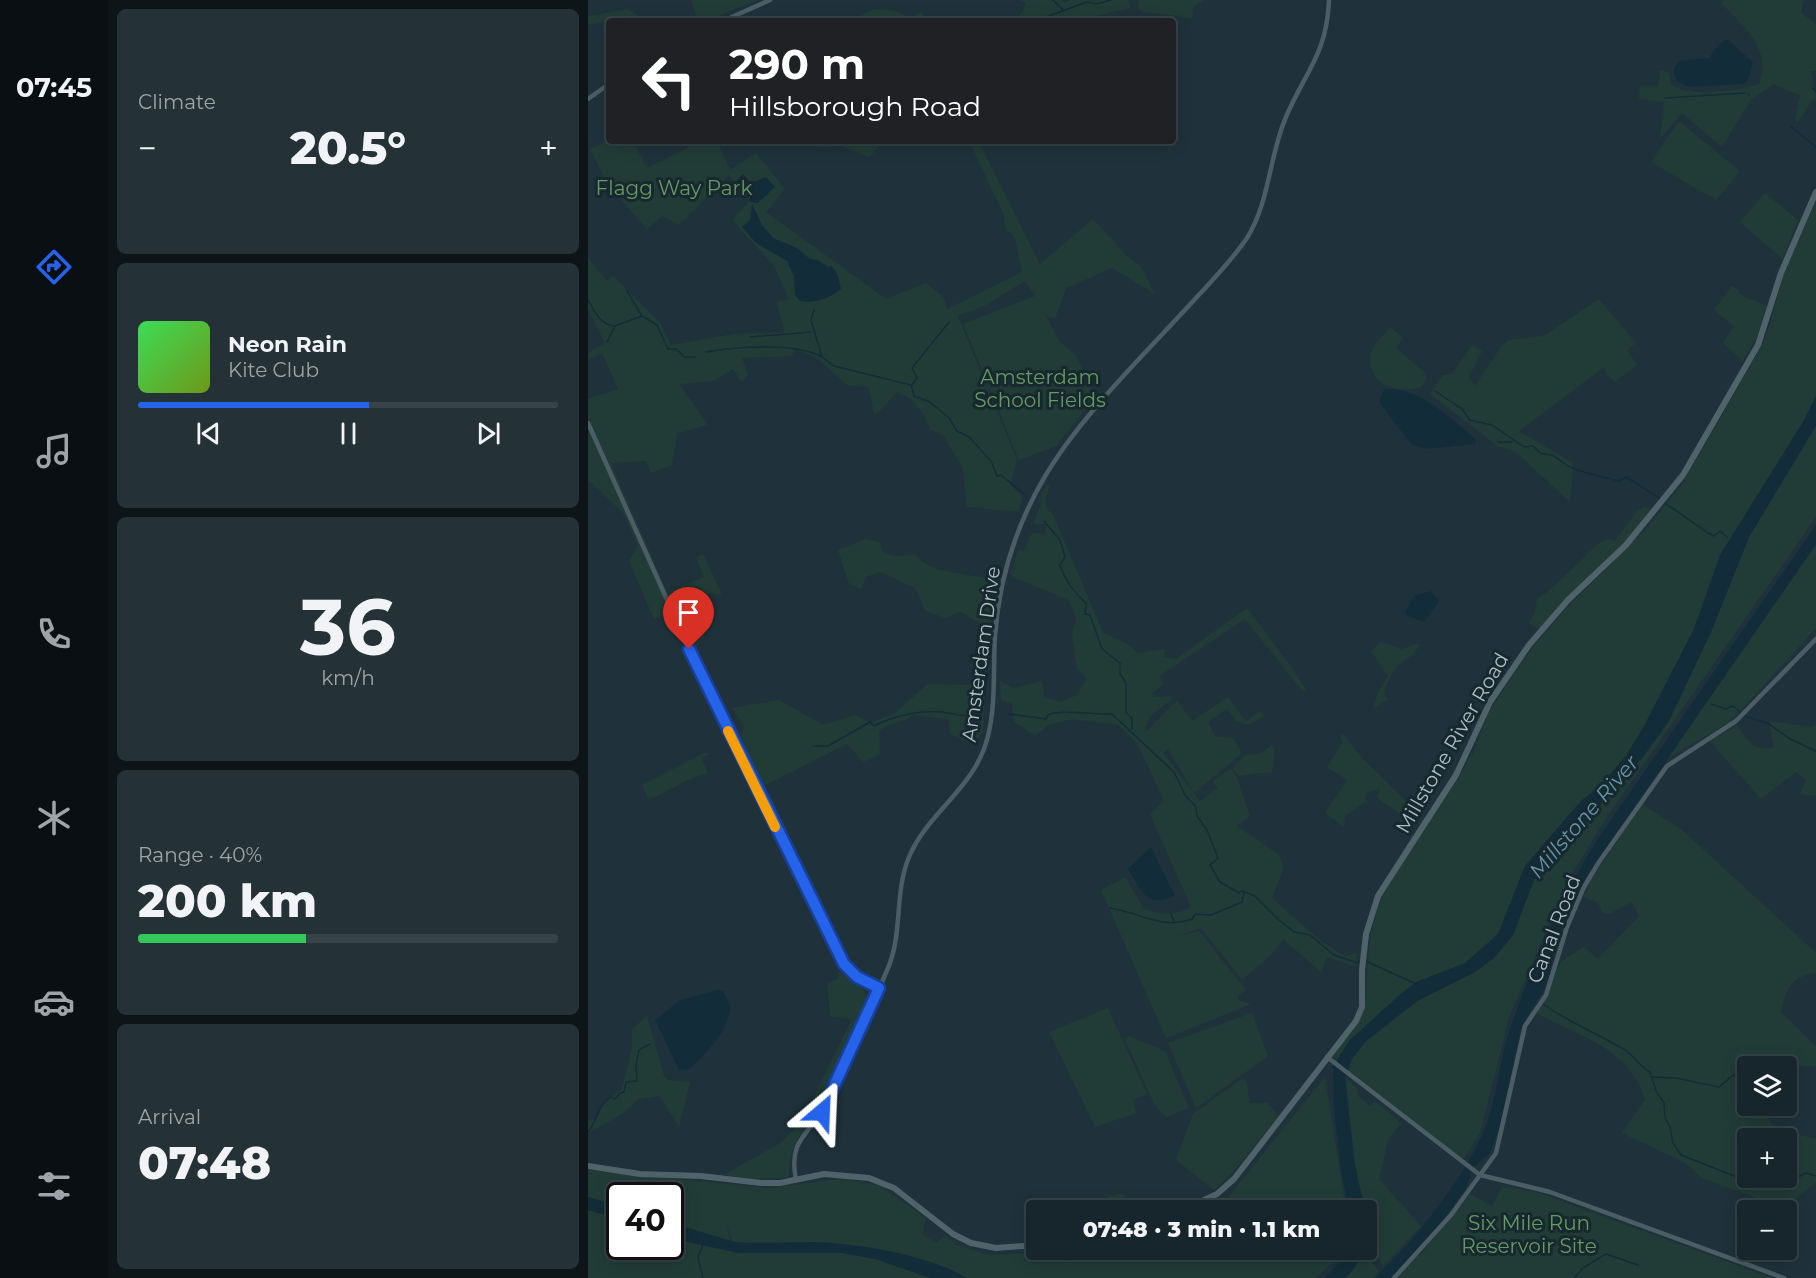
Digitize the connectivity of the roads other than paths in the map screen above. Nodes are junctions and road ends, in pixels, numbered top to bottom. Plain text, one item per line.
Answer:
1 (770, 0) edge
2 (1329, 0) edge
3 (730, 18) edge
4 (606, 86) edge
5 (588, 99) edge
6 (1816, 192) edge
7 (588, 423) edge
8 (1816, 639) edge
9 (879, 988) junction
10 (1327, 1058) junction
11 (588, 1166) edge
12 (1480, 1175) junction
13 (796, 1180) junction
14 (1204, 1200) edge
15 (1026, 1246) edge
16 (1394, 1278) edge
17 (1784, 1278) edge

1 - 3 street
2 - 9 street, Amsterdam Drive
4 - 5 street
6 - 10 main road, Millstone River Road
7 - 9 street
8 - 12 street, Canal Road
9 - 13 street, Amsterdam Drive
10 - 12 street
10 - 14 main road, Millstone River Road
11 - 13 main road
12 - 16 street, Canal Road
12 - 17 street
13 - 15 main road

